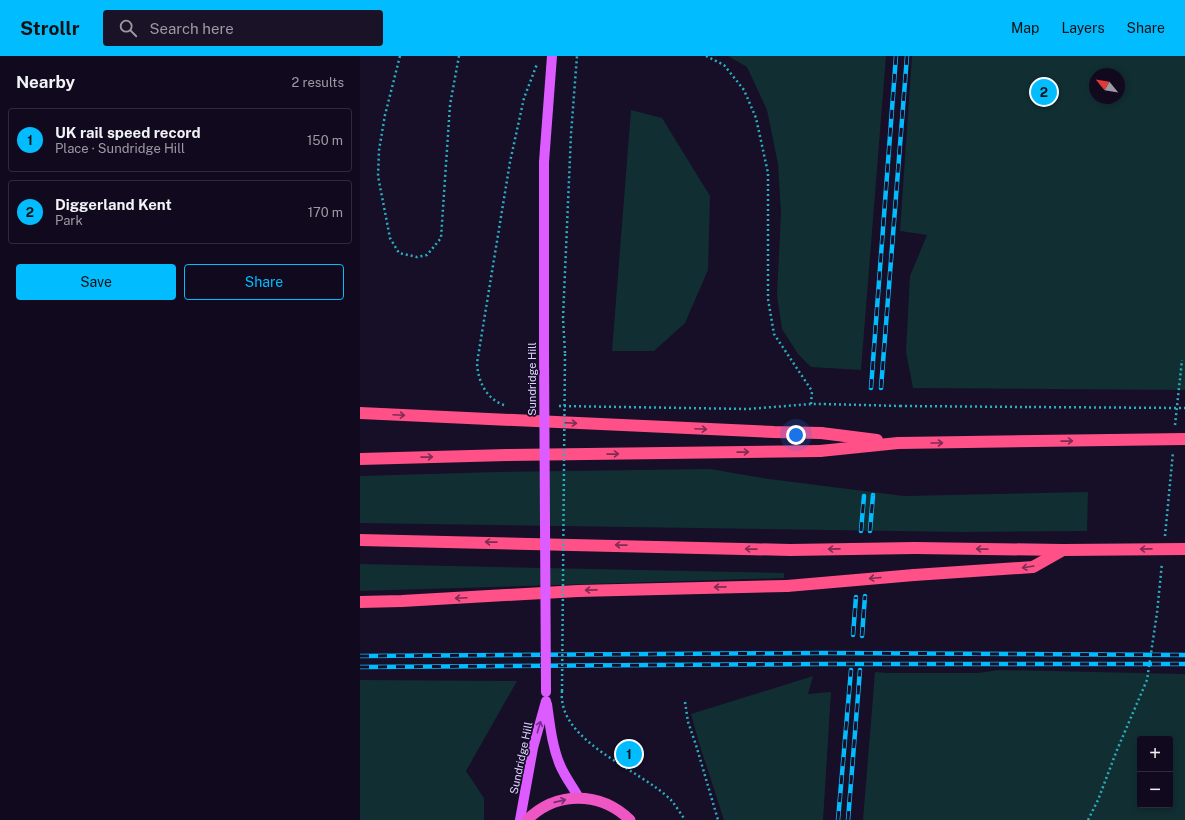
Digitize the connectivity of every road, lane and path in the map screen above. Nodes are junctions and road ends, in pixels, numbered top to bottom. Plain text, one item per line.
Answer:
1 (400, 56) edge
2 (459, 56) edge
3 (552, 56) edge
4 (577, 56) edge
5 (706, 56) edge
6 (536, 68) dead end
7 (1182, 360) dead end
8 (811, 404) junction
9 (510, 406) dead end
10 (556, 406) dead end
11 (1185, 408) edge
12 (360, 413) edge
13 (1175, 431) dead end
14 (1185, 439) edge
15 (898, 443) junction
16 (1173, 447) dead end
17 (360, 458) edge
18 (360, 540) edge
19 (1164, 542) dead end
20 (1185, 549) edge
21 (1063, 550) junction
22 (1162, 558) dead end
23 (360, 602) edge
24 (546, 697) junction
25 (685, 702) dead end
26 (579, 798) junction
27 (520, 820) edge
28 (527, 820) edge
29 (630, 820) edge
30 (685, 820) edge
31 (718, 820) edge
32 (1088, 820) edge

1 - 2 path
3 - 24 main road, Sundridge Hill, bridge
4 - 30 path, bridge
5 - 8 path
6 - 9 path
7 - 13 path
8 - 10 path
8 - 11 path, bridge
12 -> 15 highway, bridge
15 -> 14 highway, bridge
17 -> 15 highway, bridge
16 - 19 path
21 -> 18 highway, bridge
20 -> 21 highway, bridge
21 -> 23 highway, bridge
22 - 32 path
24 - 26 main road, Sundridge Hill
27 -> 24 main road, Sundridge Hill
25 - 31 path
28 -> 26 highway
26 - 29 highway

